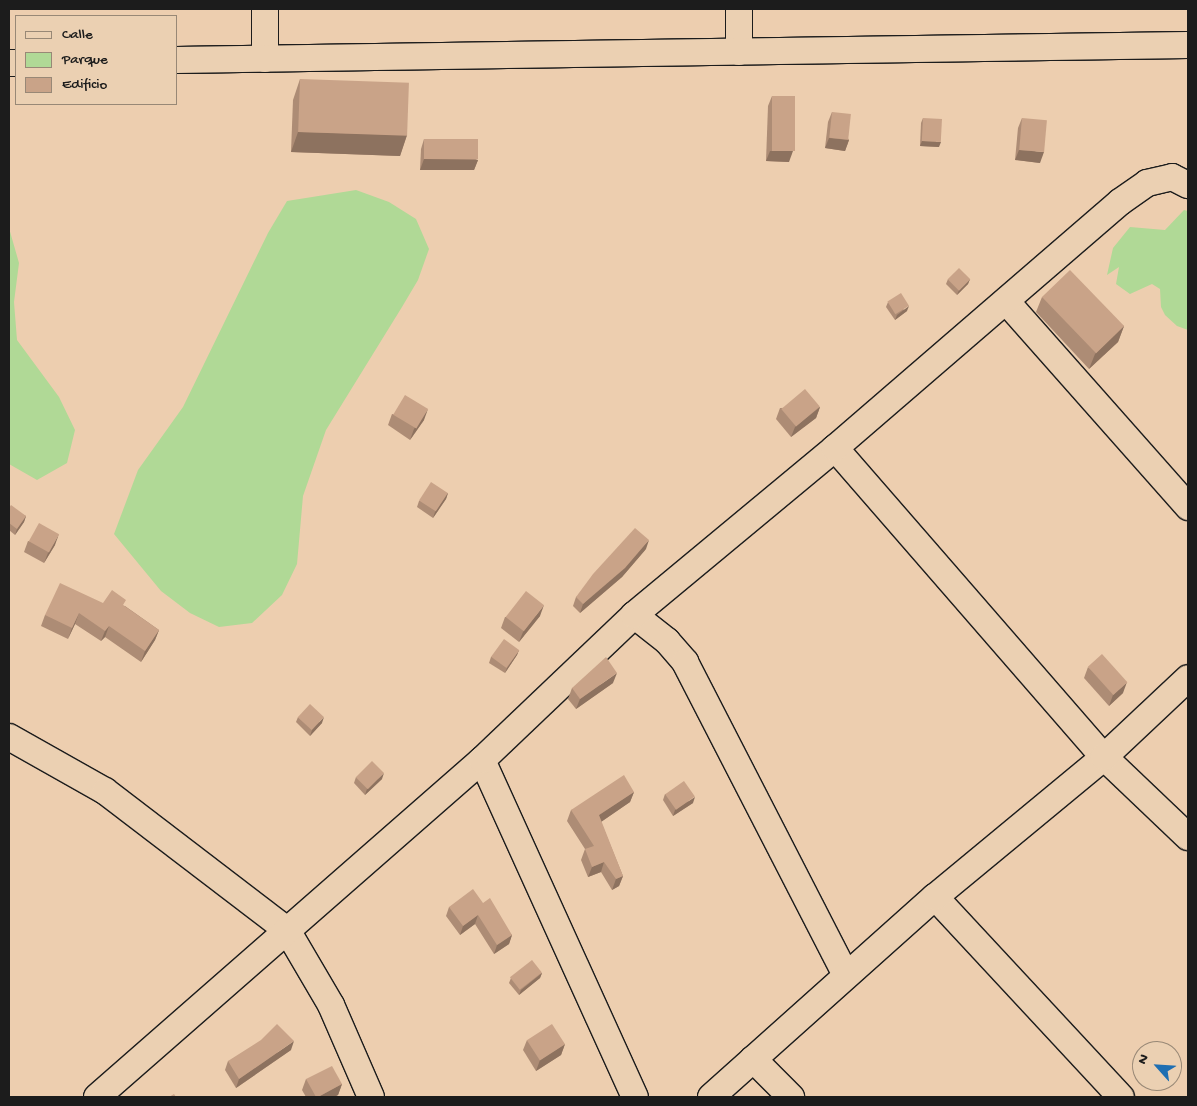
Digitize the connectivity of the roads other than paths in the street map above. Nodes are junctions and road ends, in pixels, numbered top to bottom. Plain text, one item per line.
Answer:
1 (265, 9) edge
2 (739, 9) edge
3 (1188, 45) edge
4 (739, 52) junction
5 (265, 59) junction
6 (178, 60) edge
7 (1188, 185) edge
8 (1006, 301) junction
9 (835, 448) junction
10 (1188, 507) edge
11 (634, 615) junction
12 (1188, 678) edge
13 (9, 736) edge
14 (1104, 757) junction
15 (482, 760) junction
16 (1188, 836) edge
17 (935, 897) junction
18 (287, 930) junction
19 (846, 975) junction
20 (753, 1059) junction
21 (97, 1097) edge
22 (372, 1097) edge
23 (635, 1097) edge
24 (711, 1097) edge
25 (791, 1097) edge
26 (1121, 1097) edge

1 - 5 street
2 - 4 street
3 - 4 street
4 - 5 street
5 - 6 street
7 - 8 street
8 - 9 street
8 - 10 street
9 - 11 street
9 - 14 street
11 - 15 street
11 - 19 street
12 - 14 street
13 - 18 street
14 - 16 street
14 - 17 street
15 - 18 street
15 - 23 street
17 - 19 street
17 - 26 street
18 - 21 street
18 - 22 street
19 - 20 street
20 - 24 street
20 - 25 street

